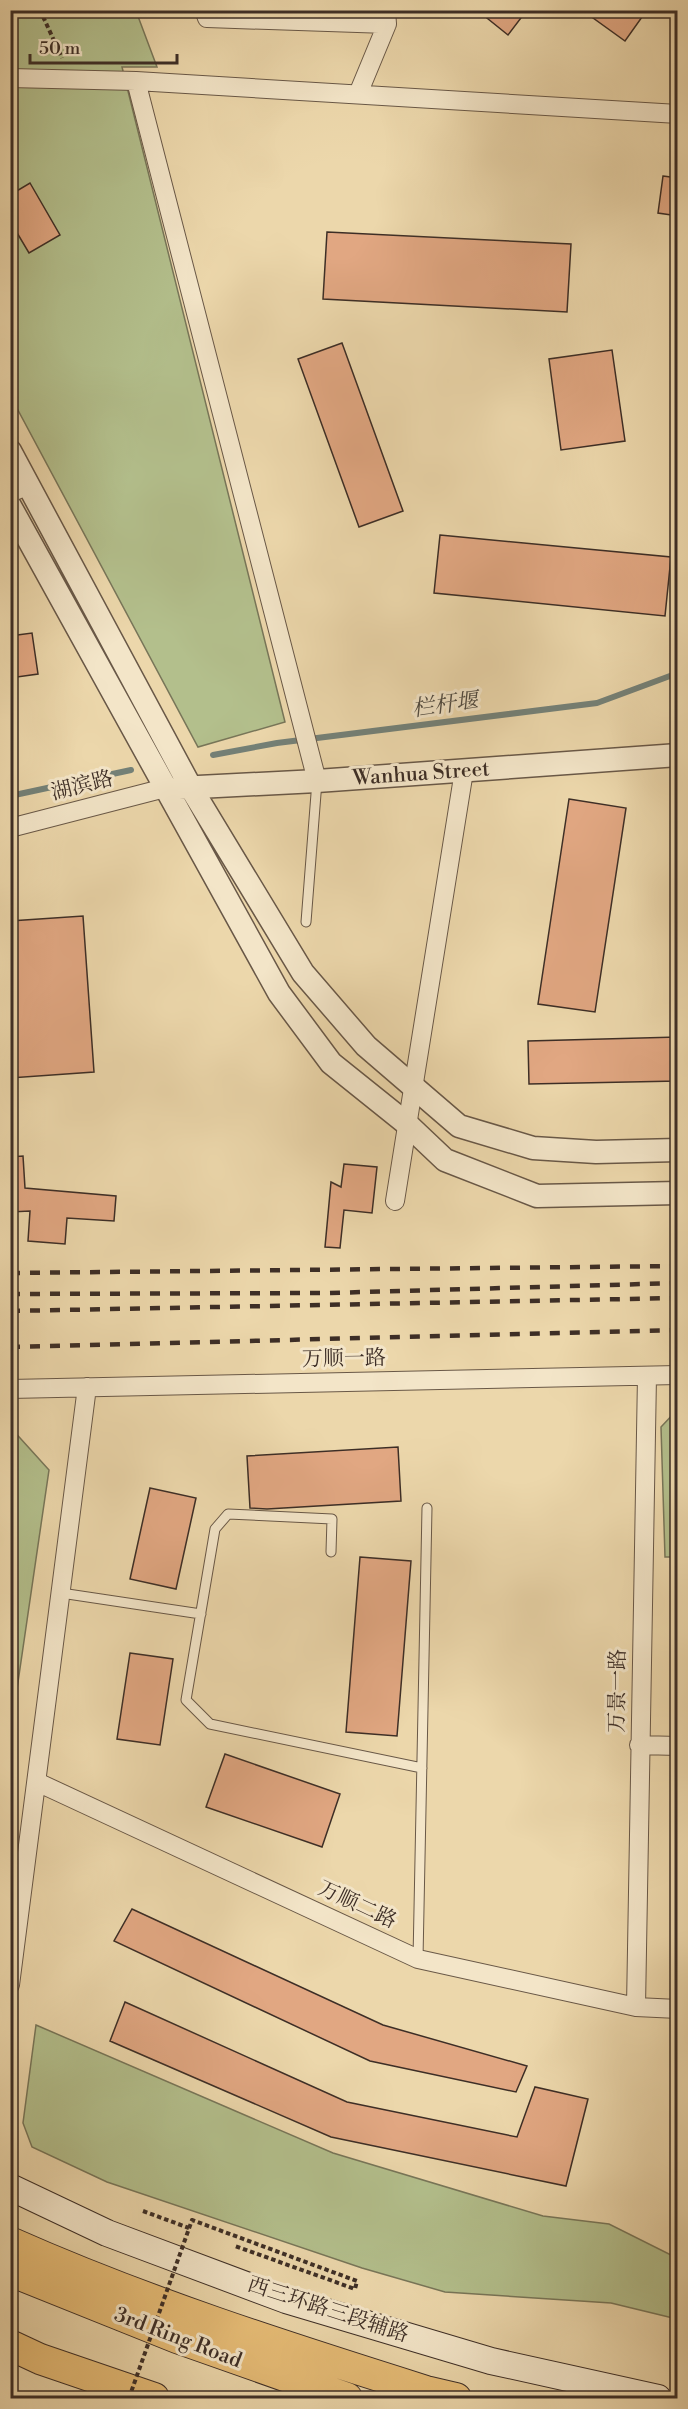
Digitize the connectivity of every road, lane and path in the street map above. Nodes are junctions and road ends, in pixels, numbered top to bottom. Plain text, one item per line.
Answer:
1 (40, 10) edge
2 (204, 10) edge
3 (387, 17) edge
4 (62, 58) dead end
5 (10, 78) edge
6 (136, 81) junction
7 (358, 94) junction
8 (678, 114) edge
9 (10, 451) edge
10 (20, 489) edge
11 (10, 506) edge
12 (678, 755) edge
13 (464, 771) junction
14 (317, 781) junction
15 (165, 788) junction
16 (191, 788) junction
17 (10, 828) edge
18 (306, 922) dead end
19 (413, 1086) junction
20 (407, 1124) junction
21 (678, 1150) edge
22 (678, 1193) edge
23 (394, 1201) dead end
24 (678, 1375) edge
25 (647, 1376) junction
26 (87, 1387) junction
27 (10, 1389) edge
28 (427, 1509) dead end
29 (331, 1552) dead end
30 (61, 1593) junction
31 (201, 1614) junction
32 (639, 1745) junction
33 (678, 1746) edge
34 (422, 1768) junction
35 (37, 1782) junction
36 (418, 1959) junction
37 (10, 1985) edge
38 (636, 2007) junction
39 (678, 2009) edge
40 (10, 2187) edge
41 (143, 2211) dead end
42 (189, 2228) junction
43 (10, 2242) edge
44 (235, 2246) dead end
45 (10, 2271) edge
46 (10, 2345) edge
47 (40, 2359) junction
48 (116, 2398) edge
49 (129, 2398) edge
50 (154, 2398) edge
51 (347, 2398) edge
52 (456, 2398) edge
53 (658, 2398) edge

1 - 4 path
2 - 3 street
3 - 7 street
5 - 6 street
6 - 7 street
6 - 14 street
7 - 8 street
9 - 10 street
10 - 16 street
11 - 15 street
12 - 13 street, Wanhua Street
13 - 14 street, Wanhua Street
13 - 19 street
14 - 16 street, Wanhua Street
14 - 18 lane
15 - 16 street, Wanhua Street
15 - 17 street, 湖滨路
15 - 20 street
16 - 19 street
19 - 20 street
19 - 21 street
20 - 22 street
20 - 23 street
24 - 25 street, 万顺一路
25 - 26 street, 万顺一路
25 - 32 street, 万景一路
26 - 27 street, 万顺一路
26 - 30 street
28 - 34 lane
29 - 31 lane
30 - 31 lane
30 - 35 street
31 - 34 lane
32 - 33 street
32 - 38 street, 万景一路
34 - 36 lane
35 - 36 street, 万顺二路
35 - 37 street
36 - 38 street, 万顺二路
38 - 39 street, 万顺二路
40 - 53 main road, 西三环路三段辅路
41 - 42 path
42 - 44 path, bridge
42 - 49 path, bridge
43 - 52 highway
45 - 51 highway, 3rd Ring Road
46 - 47 highway
47 - 48 highway
47 - 50 highway

